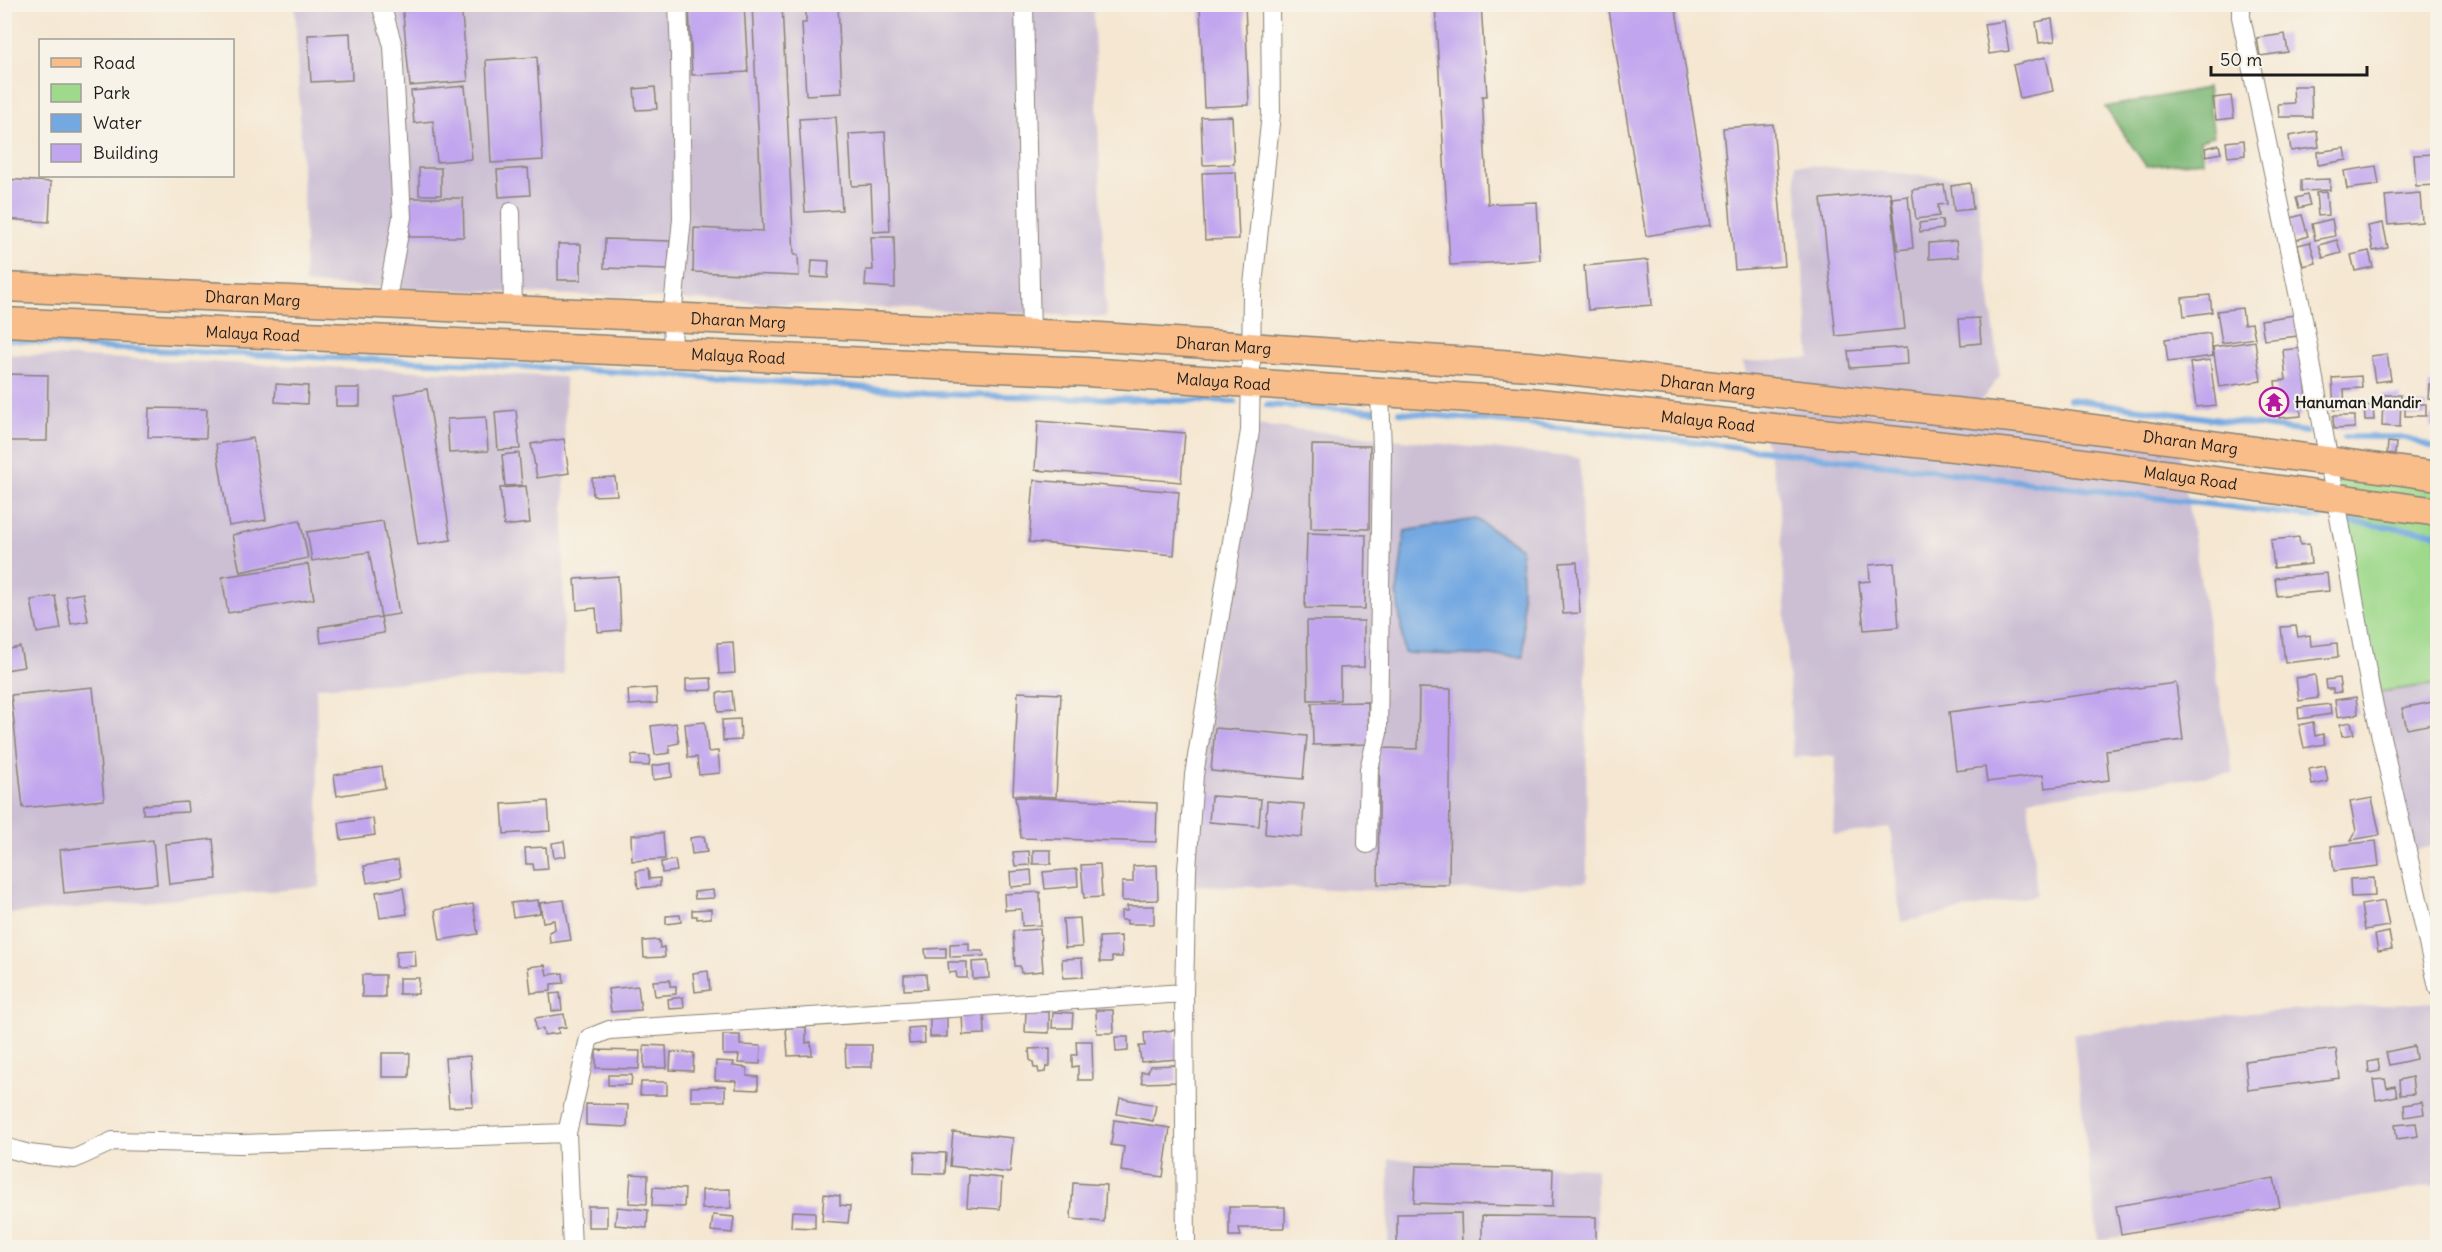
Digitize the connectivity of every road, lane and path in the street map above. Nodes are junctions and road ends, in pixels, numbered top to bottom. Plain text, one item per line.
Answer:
1 (381, 4) edge
2 (678, 4) edge
3 (1024, 4) edge
4 (1270, 4) edge
5 (2241, 4) edge
6 (511, 212) dead end
7 (4, 287) edge
8 (386, 304) junction
9 (513, 310) junction
10 (672, 317) junction
11 (4, 322) edge
12 (1031, 334) junction
13 (1253, 347) junction
14 (673, 353) junction
15 (1596, 374) junction
16 (1251, 384) junction
17 (1380, 393) junction
18 (1593, 409) junction
19 (2329, 461) junction
20 (2438, 476) edge
21 (2334, 498) junction
22 (2438, 512) edge
23 (1367, 844) dead end
24 (2438, 987) edge
25 (1184, 993) junction
26 (567, 1133) junction
27 (4, 1146) edge
28 (572, 1248) edge
29 (1186, 1248) edge

1 - 8 street
2 - 10 street
3 - 12 street
4 - 13 street
5 - 19 street
6 - 9 street
7 - 8 main road, Dharan Marg
8 - 9 main road, Dharan Marg
9 - 10 main road, Dharan Marg
10 - 12 main road, Dharan Marg
10 - 14 street
11 - 14 main road, Malaya Road
12 - 13 main road, Dharan Marg
13 - 15 main road, Dharan Marg
13 - 16 street
14 - 16 main road, Malaya Road
15 - 18 main road
15 - 19 main road, Dharan Marg
16 - 17 main road, Malaya Road
16 - 25 street
17 - 18 main road, Malaya Road
17 - 23 street
18 - 21 main road, Malaya Road
19 - 20 main road, Dharan Marg
19 - 21 street
21 - 22 main road, Malaya Road
21 - 24 street
25 - 26 street
25 - 29 street
26 - 27 street
26 - 28 street

